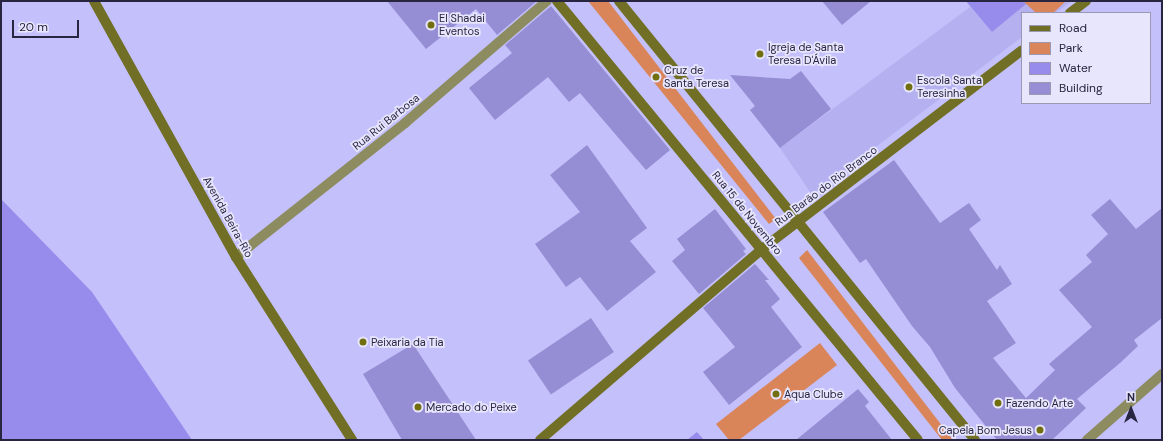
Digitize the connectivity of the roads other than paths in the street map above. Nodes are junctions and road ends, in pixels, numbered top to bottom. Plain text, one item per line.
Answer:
1 (94, 1) edge
2 (547, 1) edge
3 (557, 1) edge
4 (618, 1) edge
5 (1086, 1) edge
6 (1071, 12) edge
7 (1021, 51) edge
8 (798, 222) junction
9 (762, 250) junction
10 (236, 257) junction
11 (1162, 374) edge
12 (352, 440) edge
13 (540, 440) edge
14 (918, 440) edge
15 (976, 440) edge
16 (1087, 440) edge

1 - 10 street, Avenida Beira-Rio
2 - 10 street, Rua Rui Barbosa
3 - 9 street, Rua 15 de Novembro
4 - 8 street
5 - 6 street
7 - 8 street, Rua Barão do Rio Branco
8 - 9 street, Rua Barão do Rio Branco
8 - 15 street
9 - 13 street, Rua Barão do Rio Branco
9 - 14 street, Rua 15 de Novembro
10 - 12 street, Avenida Beira-Rio
11 - 16 street

